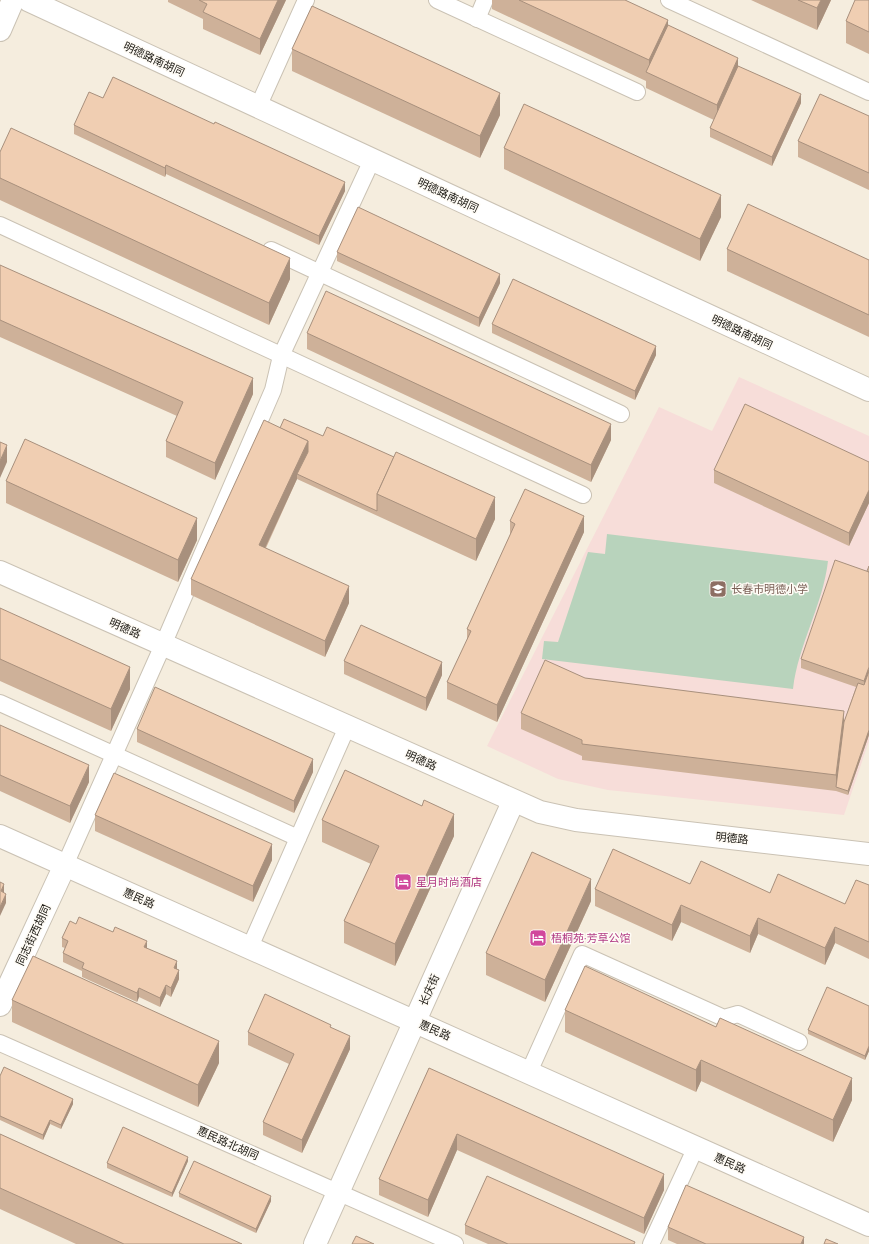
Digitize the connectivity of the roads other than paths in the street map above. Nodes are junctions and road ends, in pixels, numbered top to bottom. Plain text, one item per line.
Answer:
1 (13, 0) edge
2 (28, 0) edge
3 (306, 0) edge
4 (437, 0) edge
5 (485, 0) edge
6 (669, 0) edge
7 (477, 19) junction
8 (0, 30) edge
9 (637, 92) dead end
10 (869, 92) edge
11 (258, 107) junction
12 (372, 160) junction
13 (0, 225) edge
14 (255, 242) edge
15 (320, 272) junction
16 (281, 356) junction
17 (869, 390) edge
18 (621, 414) dead end
19 (583, 495) dead end
20 (0, 572) edge
21 (163, 645) junction
22 (0, 703) edge
23 (347, 727) junction
24 (114, 755) junction
25 (513, 802) junction
26 (0, 836) edge
27 (298, 838) junction
28 (869, 854) edge
29 (65, 865) junction
30 (250, 947) junction
31 (0, 1005) edge
32 (415, 1021) junction
33 (799, 1042) dead end
34 (0, 1043) edge
35 (529, 1072) junction
36 (696, 1147) junction
37 (339, 1192) junction
38 (869, 1225) edge
39 (315, 1244) edge
40 (455, 1244) edge
41 (651, 1244) edge

1 - 8 street
2 - 11 street, 明德路南胡同
3 - 11 lane
4 - 7 lane
5 - 7 lane
6 - 10 lane
7 - 9 lane
11 - 12 street, 明德路南胡同
12 - 15 lane
12 - 17 street, 明德路南胡同
13 - 16 lane
14 - 15 lane
15 - 16 lane
15 - 18 lane
16 - 19 lane
16 - 21 lane
20 - 21 street, 明德路
21 - 23 street, 明德路
21 - 24 lane
22 - 24 lane
23 - 25 street, 明德路
23 - 27 lane
24 - 27 lane
24 - 29 lane
25 - 28 street, 明德路
25 - 32 street, 长庆街
26 - 29 street, 惠民路
27 - 30 lane
29 - 30 street, 惠民路
29 - 31 street, 同志街西胡同
30 - 32 street, 惠民路
32 - 35 street, 惠民路
32 - 37 street, 长庆街
33 - 35 lane
34 - 37 lane, 惠民路北胡同
35 - 36 street, 惠民路
36 - 38 street, 惠民路
36 - 41 lane
37 - 39 street, 长庆街
37 - 40 lane, 惠民路北胡同

